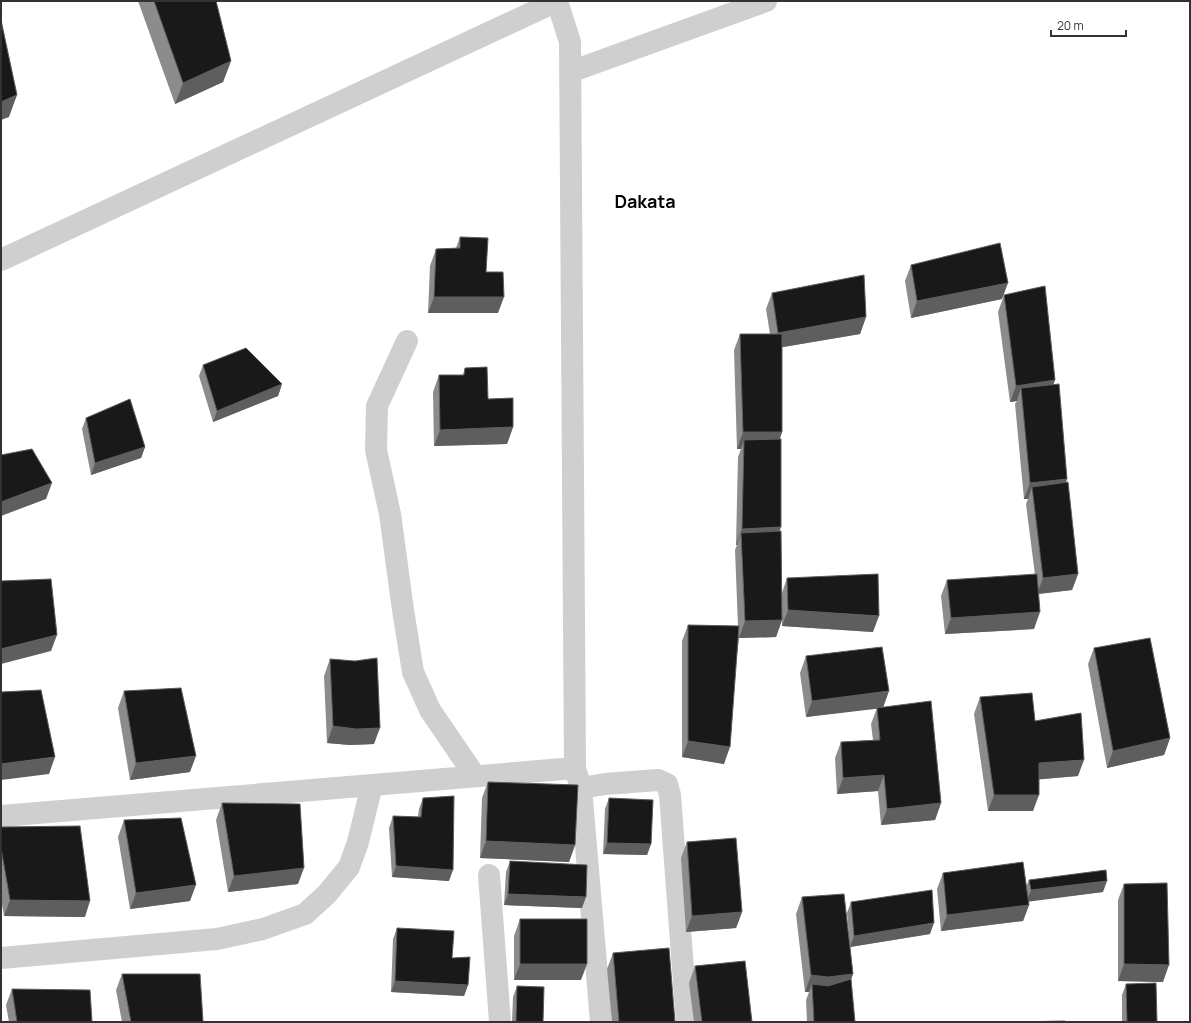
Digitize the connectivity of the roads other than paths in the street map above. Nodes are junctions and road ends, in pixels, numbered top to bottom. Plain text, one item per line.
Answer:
1 (557, 1) edge
2 (766, 1) edge
3 (570, 72) junction
4 (1, 260) edge
5 (407, 341) dead end
6 (474, 776) junction
7 (578, 778) junction
8 (372, 785) junction
9 (1, 816) edge
10 (489, 875) dead end
11 (1, 958) edge
12 (500, 1022) edge
13 (601, 1022) edge
14 (686, 1022) edge

1 - 3 street
1 - 4 street
2 - 3 street
3 - 7 street
5 - 6 street
6 - 7 street
6 - 8 street
7 - 13 street
7 - 14 street
8 - 9 street
8 - 11 street
10 - 12 street

